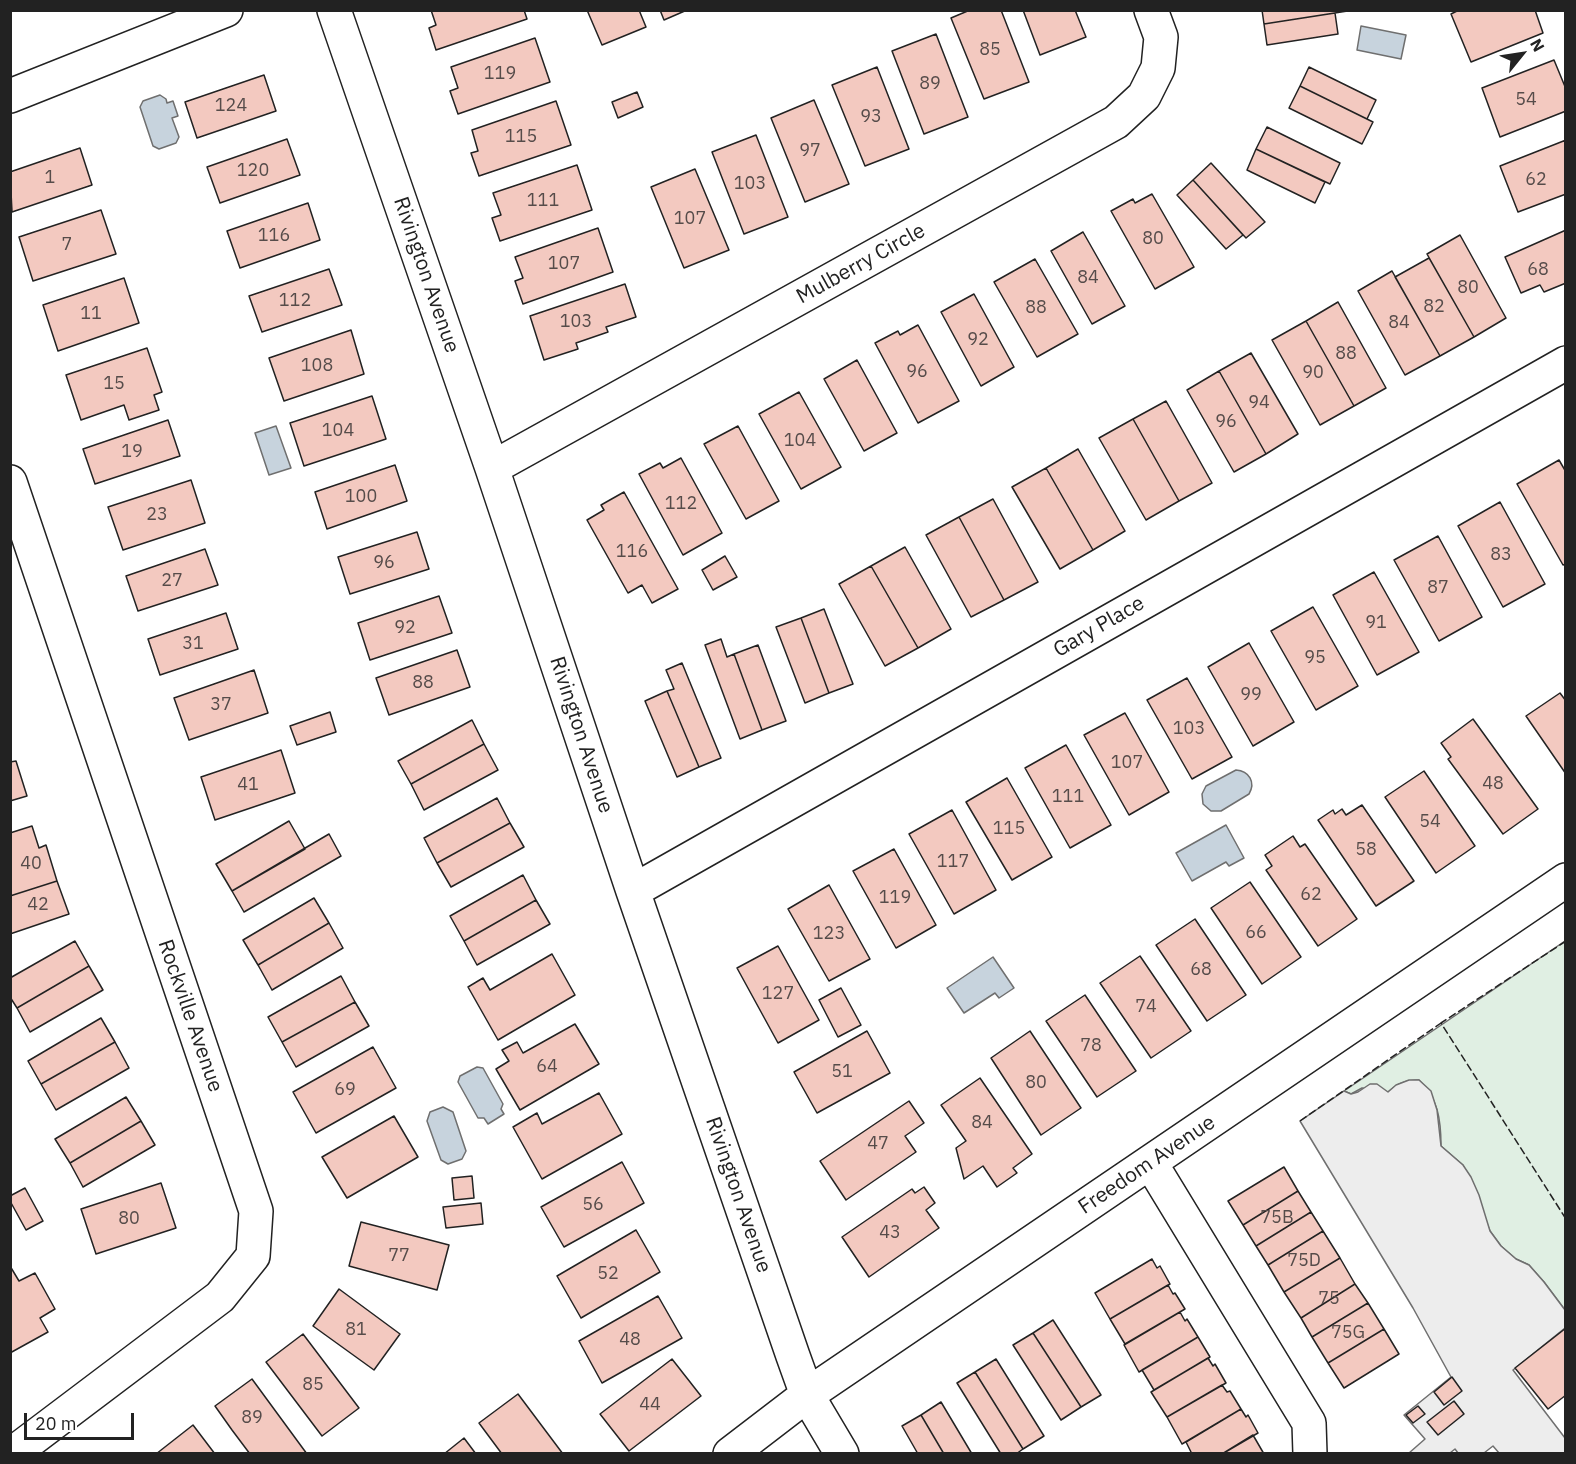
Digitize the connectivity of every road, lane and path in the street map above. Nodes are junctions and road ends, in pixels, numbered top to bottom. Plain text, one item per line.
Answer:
1 (226, 10) edge
2 (334, 10) edge
3 (1151, 10) edge
4 (10, 96) edge
5 (1566, 363) edge
6 (492, 468) junction
7 (10, 482) edge
8 (1566, 880) edge
9 (633, 891) junction
10 (1150, 1162) junction
11 (807, 1395) junction
12 (12, 1454) edge
13 (730, 1454) edge
14 (842, 1454) edge
15 (1310, 1454) edge

1 - 4 street
2 - 6 street, Rivington Avenue
3 - 6 street, Mulberry Circle
5 - 9 street, Gary Place
6 - 9 street, Rivington Avenue
7 - 12 street, Rockville Avenue
8 - 10 street, Freedom Avenue
9 - 11 street, Rivington Avenue
10 - 11 street, Freedom Avenue
10 - 15 street
11 - 13 street, Freedom Avenue
11 - 14 street, Rivington Avenue

